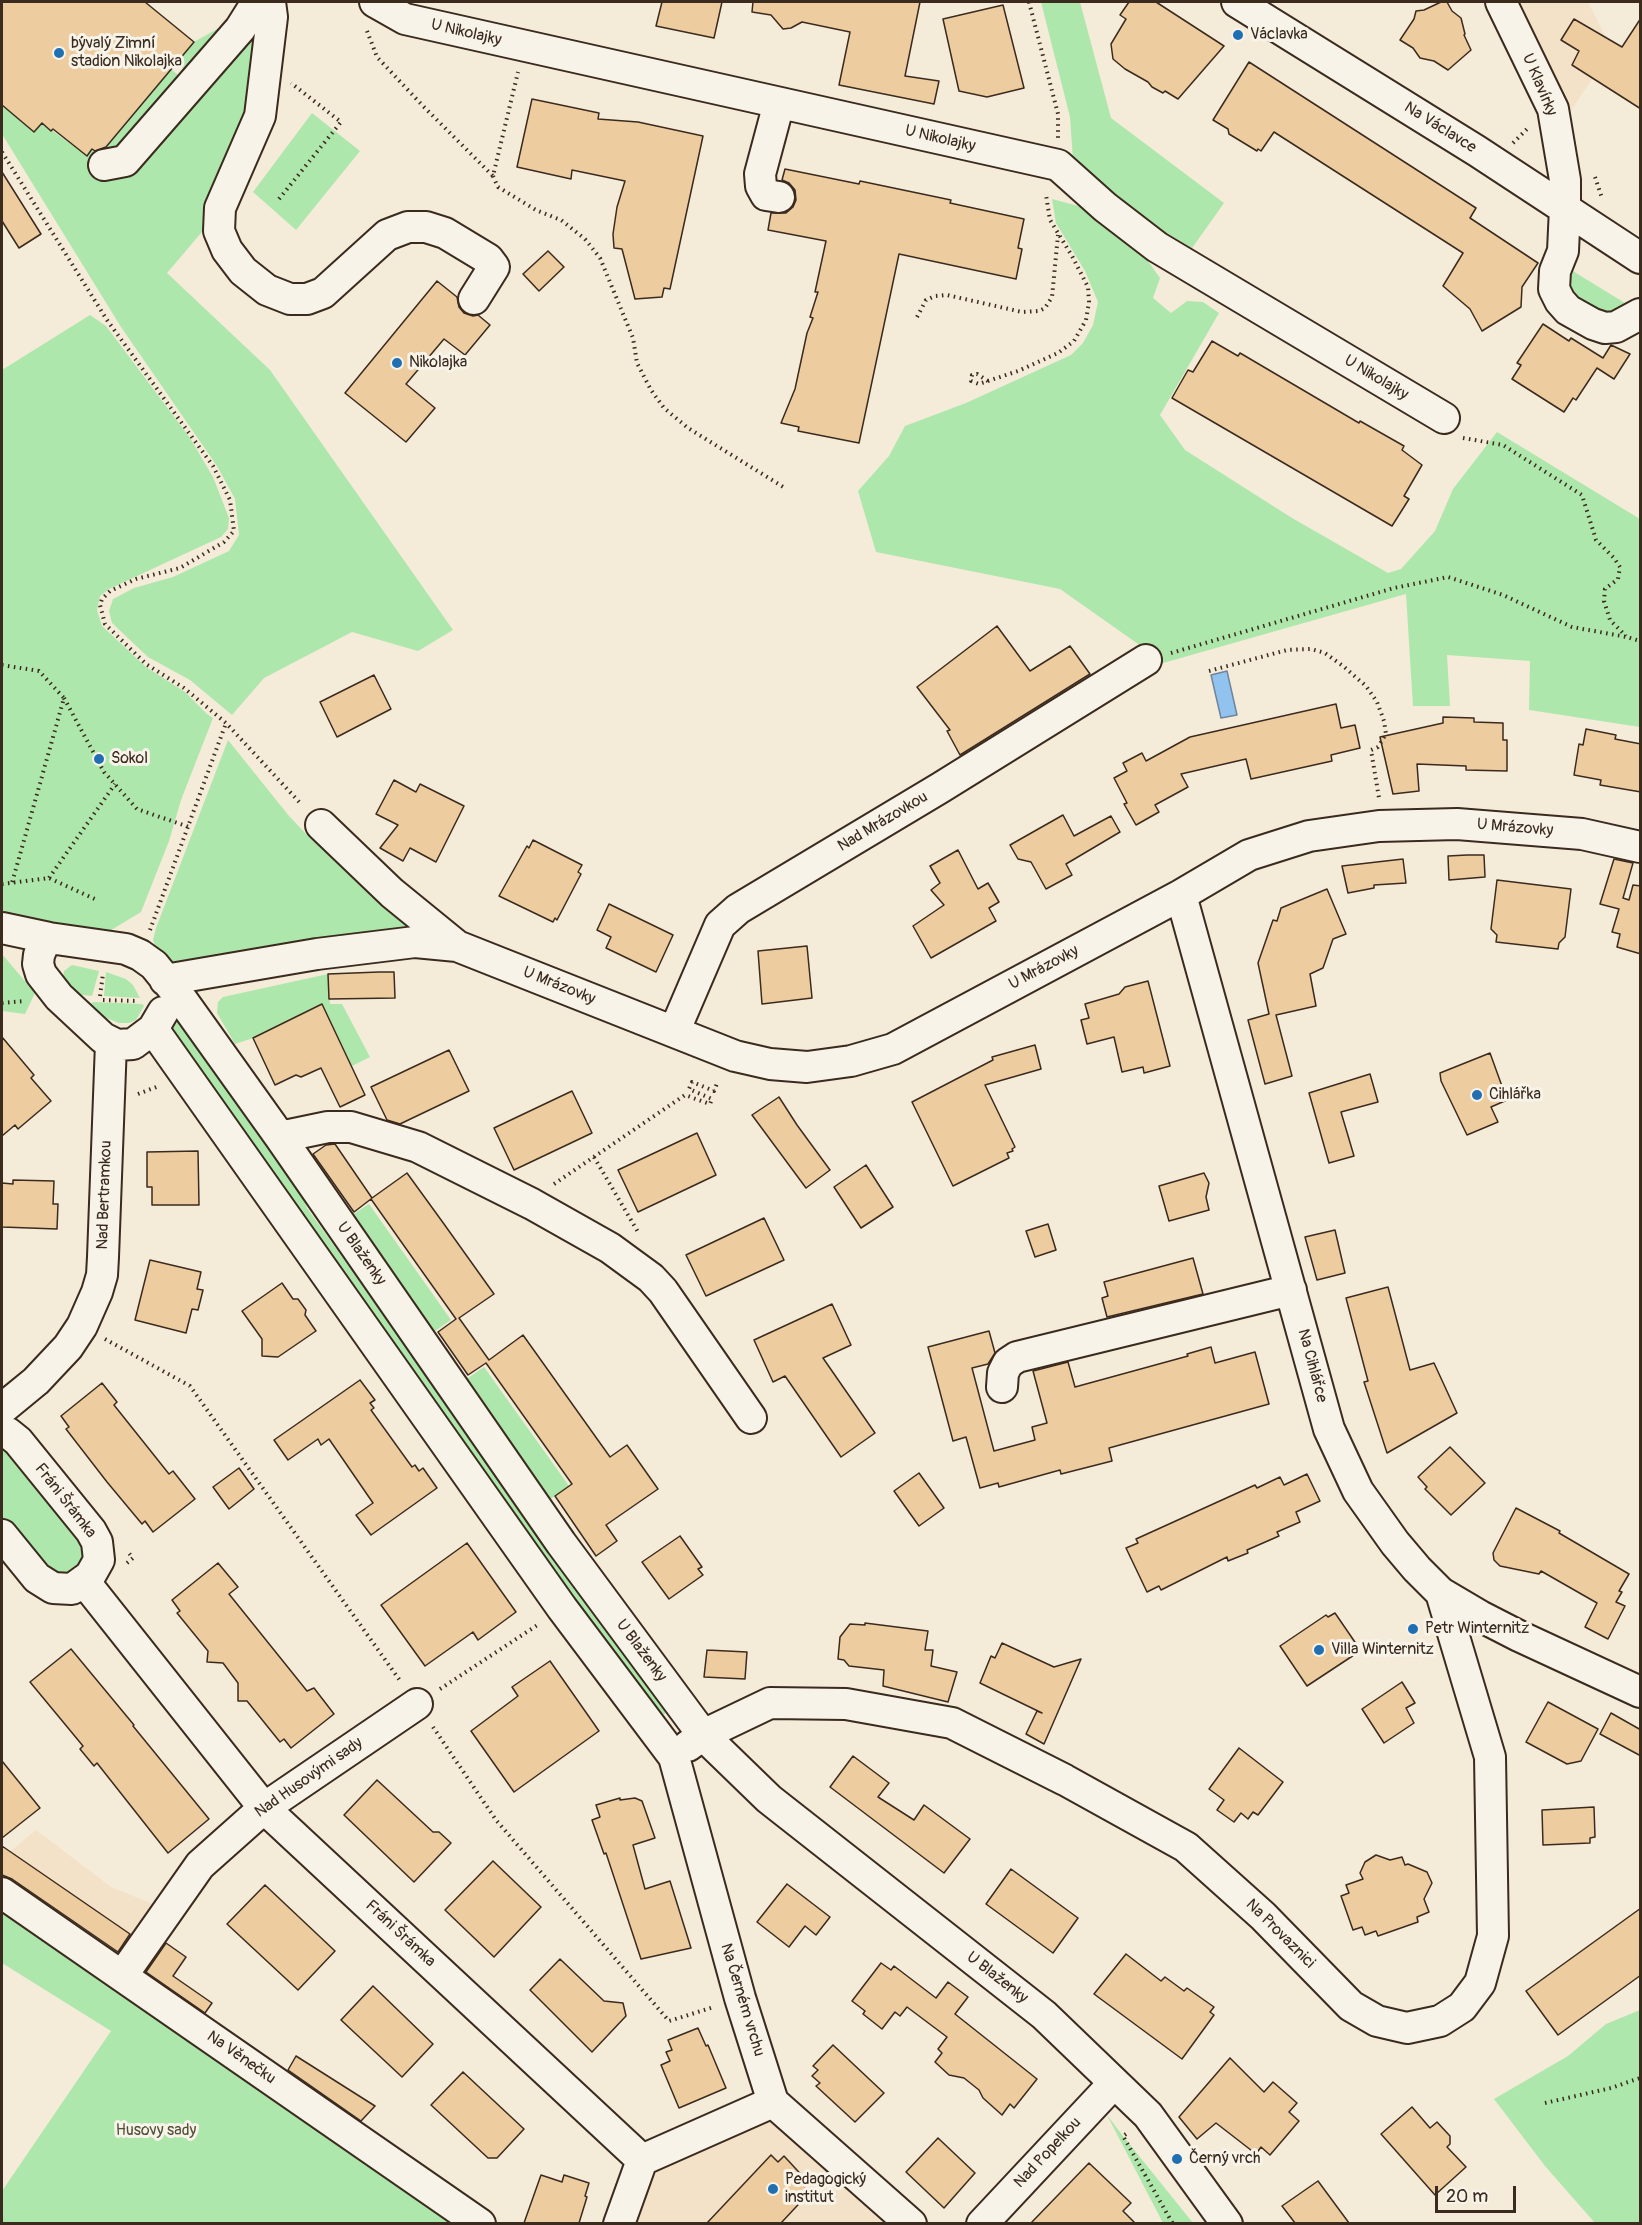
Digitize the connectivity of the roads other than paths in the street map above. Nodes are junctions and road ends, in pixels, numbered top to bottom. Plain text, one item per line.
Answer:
1 (257, 2) edge
2 (270, 2) edge
3 (1238, 2) edge
4 (1501, 2) edge
5 (370, 15) edge
6 (779, 103) junction
7 (104, 165) dead end
8 (779, 197) dead end
9 (1565, 208) junction
10 (1641, 258) edge
11 (474, 300) dead end
12 (1641, 314) edge
13 (1444, 418) road end
14 (1146, 660) road end
15 (321, 825) road end
16 (1641, 847) edge
17 (1181, 895) junction
18 (2, 928) edge
19 (50, 938) junction
20 (457, 946) junction
21 (165, 980) junction
22 (153, 1029) junction
23 (674, 1032) junction
24 (111, 1043) junction
25 (280, 1137) junction
26 (1291, 1290) junction
27 (1002, 1388) dead end
28 (2, 1409) edge
29 (751, 1418) dead end
30 (2, 1431) edge
31 (2, 1535) edge
32 (84, 1581) junction
33 (1441, 1593) junction
34 (1641, 1692) edge
35 (417, 1704) road end
36 (703, 1735) junction
37 (674, 1757) junction
38 (264, 1808) junction
39 (2, 1893) edge
40 (122, 1976) junction
41 (1114, 2083) junction
42 (773, 2102) junction
43 (642, 2160) junction
44 (480, 2223) edge
45 (619, 2223) edge
46 (911, 2223) edge
47 (982, 2223) edge
48 (1227, 2223) edge

1 - 7 street
2 - 11 street
3 - 9 street, Na Václavce
4 - 9 street, U Klavírky
5 - 6 street, U Nikolajky
6 - 8 street
6 - 13 street, U Nikolajky
9 - 10 street, Na Václavce
9 - 12 street, U Klavírky
14 - 23 street, Nad Mrázovkou
15 - 20 street, U Mrázovky
16 - 17 street, U Mrázovky
17 - 23 street, U Mrázovky
17 - 26 street, Na Cihlářce
18 - 19 street
19 - 21 street
19 - 24 street
20 - 21 street, U Mrázovky
20 - 23 street, U Mrázovky
21 - 22 street
21 - 25 street, U Blaženky
22 - 24 street
22 - 37 street
24 - 28 street, Nad Bertramkou
25 - 29 street
25 - 36 street, U Blaženky
26 - 27 street
26 - 33 street, Na Cihlářce
30 - 32 street, Fráni Šrámka
31 - 32 street
32 - 38 street, Fráni Šrámka
33 - 34 street, Na Cihlářce
33 - 36 street, Na Provaznici
35 - 38 street, Nad Husovými sady
36 - 37 street
36 - 41 street, U Blaženky
37 - 42 street, Na Černém vrchu
38 - 40 street, Nad Husovými sady
38 - 43 street, Fráni Šrámka
39 - 40 street, Na Věnečku
40 - 44 street, Na Věnečku
41 - 47 street, Nad Popelkou
41 - 48 street, U Blaženky
42 - 43 street
42 - 46 street
43 - 45 street

